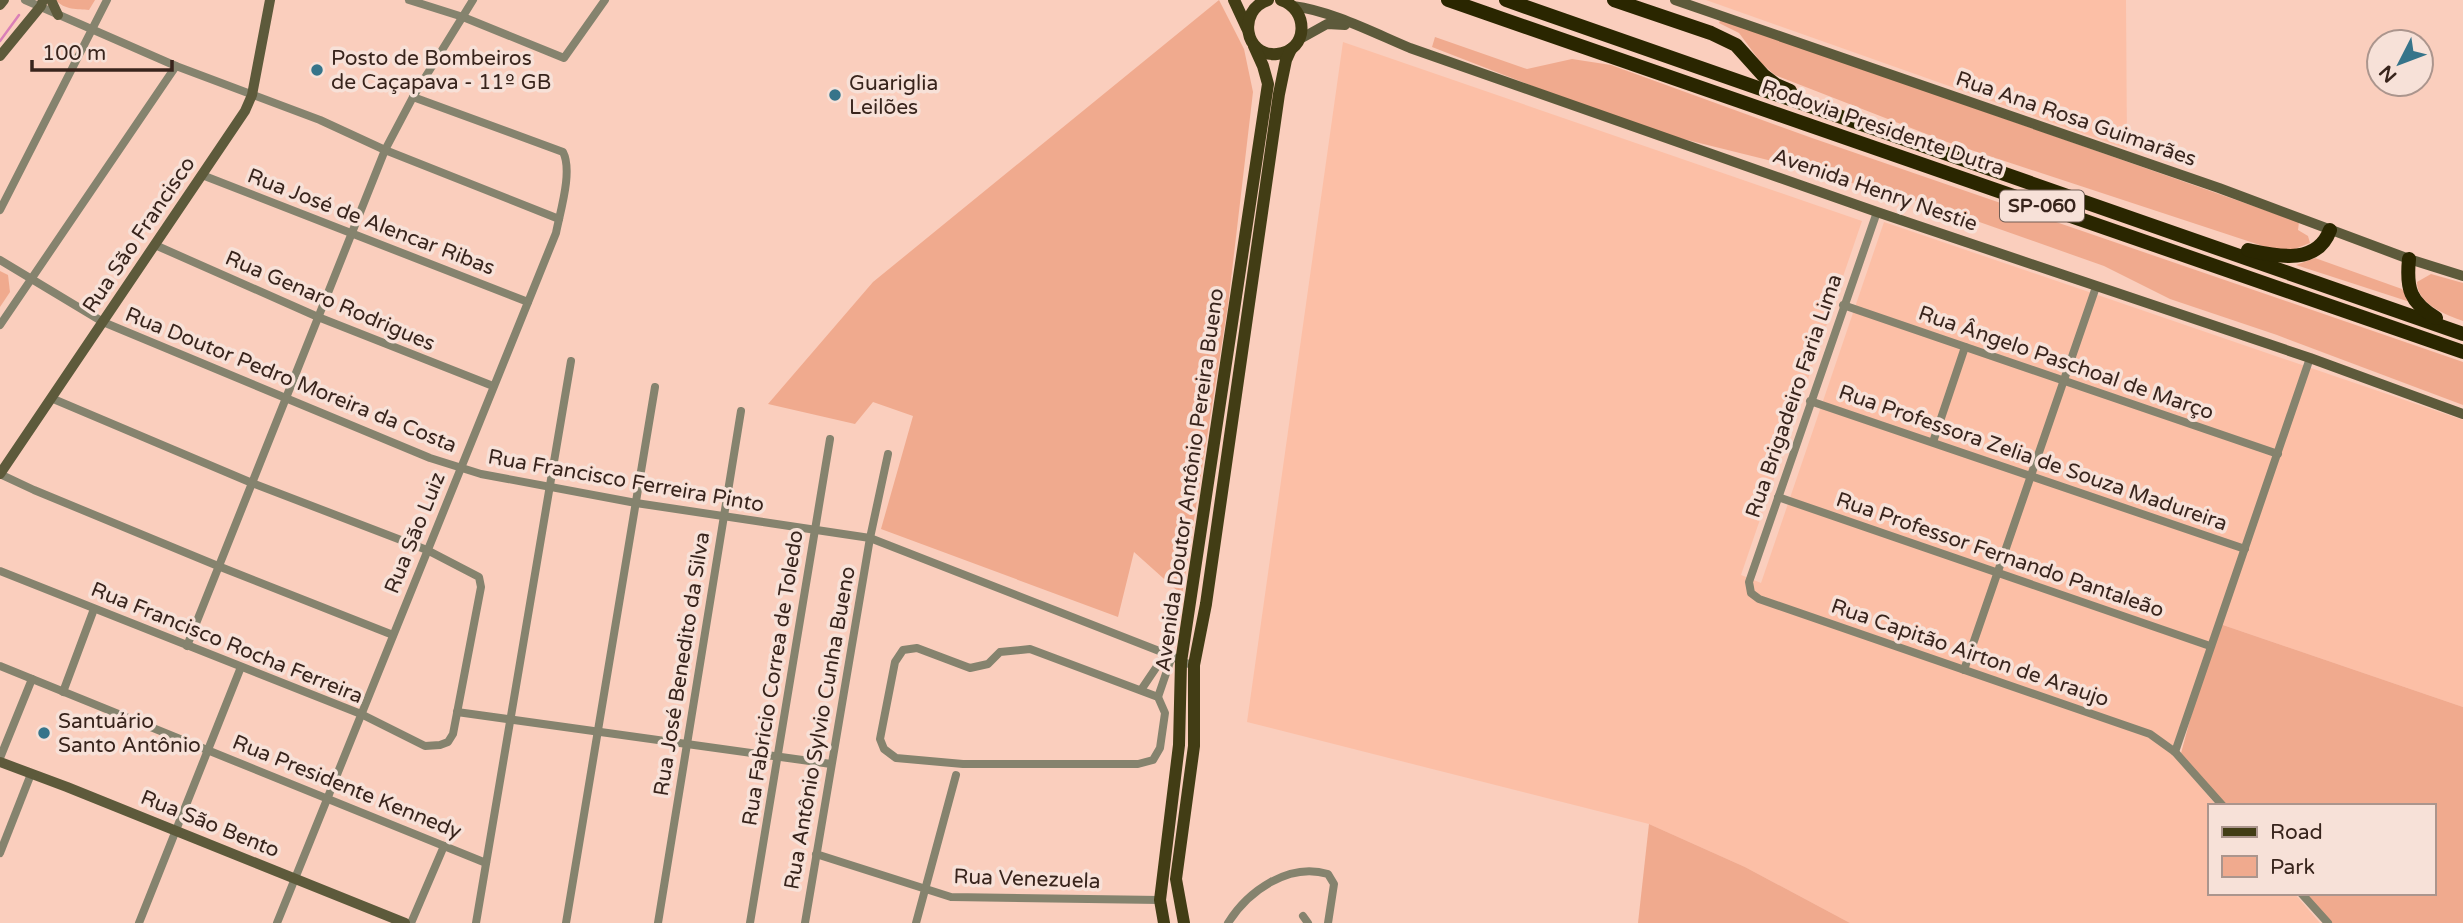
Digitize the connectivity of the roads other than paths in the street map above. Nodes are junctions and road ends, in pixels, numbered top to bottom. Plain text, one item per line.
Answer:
1 (4, 0) edge
2 (25, 0) edge
3 (107, 0) edge
4 (270, 0) edge
5 (409, 0) edge
6 (473, 0) edge
7 (605, 0) edge
8 (1234, 0) edge
9 (1268, 0) edge
10 (1281, 0) edge
11 (1448, 0) edge
12 (1506, 0) edge
13 (1614, 0) edge
14 (1675, 0) edge
15 (45, 2) edge
16 (0, 5) edge
17 (1293, 6) junction
18 (58, 15) joint
19 (463, 17) junction
20 (1355, 26) junction
21 (1247, 28) junction
22 (92, 30) junction
23 (1300, 39) junction
24 (1254, 46) junction
25 (1291, 50) junction
26 (0, 56) edge
27 (176, 66) junction
28 (252, 95) junction
29 (413, 97) junction
30 (1851, 120) junction
31 (385, 150) junction
32 (202, 174) junction
33 (0, 210) edge
34 (1877, 212) junction
35 (559, 219) junction
36 (2330, 230) junction
37 (351, 233) junction
38 (2206, 243) junction
39 (155, 245) junction
40 (2409, 259) junction
41 (0, 260) edge
42 (2463, 276) edge
43 (32, 279) junction
44 (2096, 287) junction
45 (528, 302) junction
46 (1843, 305) junction
47 (318, 317) junction
48 (103, 322) junction
49 (0, 325) edge
50 (2463, 332) edge
51 (1965, 347) junction
52 (2463, 352) edge
53 (2310, 358) junction
54 (571, 361) dead end
55 (2064, 381) junction
56 (493, 386) junction
57 (655, 387) dead end
58 (51, 398) junction
59 (286, 399) junction
60 (1810, 401) junction
61 (741, 411) dead end
62 (2463, 414) edge
63 (830, 439) dead end
64 (1933, 442) junction
65 (888, 454) dead end
66 (2278, 454) junction
67 (460, 467) junction
68 (0, 474) edge
69 (2031, 476) junction
70 (252, 483) junction
71 (550, 487) junction
72 (1778, 497) junction
73 (636, 503) junction
74 (724, 516) junction
75 (815, 530) junction
76 (870, 538) junction
77 (2245, 549) junction
78 (427, 550) junction
79 (218, 566) junction
80 (0, 571) edge
81 (1997, 573) junction
82 (1751, 593) joint
83 (94, 609) junction
84 (393, 635) junction
85 (187, 646) junction
86 (2210, 646) junction
87 (1178, 659) junction
88 (0, 666) edge
89 (241, 667) junction
90 (1964, 670) junction
91 (32, 679) junction
92 (1141, 690) junction
93 (63, 692) junction
94 (1158, 697) junction
95 (457, 712) junction
96 (360, 714) junction
97 (511, 720) junction
98 (598, 733) junction
99 (687, 745) junction
100 (208, 749) junction
101 (2175, 752) junction
102 (778, 757) junction
103 (0, 760) edge
104 (831, 764) junction
105 (31, 774) junction
106 (956, 775) dead end
107 (327, 798) junction
108 (2221, 804) edge
109 (176, 831) junction
110 (444, 846) junction
111 (0, 853) edge
112 (816, 854) junction
113 (486, 863) junction
114 (294, 878) junction
115 (926, 890) junction
116 (2303, 895) edge
117 (1160, 900) junction
118 (139, 923) edge
119 (276, 923) edge
120 (405, 923) edge
121 (411, 923) edge
122 (476, 923) edge
123 (566, 923) edge
124 (658, 923) edge
125 (750, 923) edge
126 (805, 923) edge
127 (916, 923) edge
128 (1164, 923) edge
129 (1184, 923) edge
130 (1228, 923) edge
131 (1328, 923) edge
132 (2328, 923) edge

1 - 16 street
2 - 15 street
3 - 22 street
4 - 28 street, Rua São Francisco
5 - 19 street
6 - 19 street
7 - 19 street
8 - 21 main road, Avenida Doutor Antônio Pereira Bueno
9 - 21 main road
10 - 17 main road
11 - 52 highway, Rodovia Presidente Dutra / SP-060
12 - 30 highway, Rodovia Presidente Dutra / SP-060
13 - 30 highway
14 - 36 street, Rua Ana Rosa Guimarães
15 - 18 street
15 - 26 street
17 - 20 street, Avenida Henry Nestie
17 - 23 main road
18 - 22 street
19 - 29 street
20 - 23 street
20 - 34 street, Avenida Henry Nestie
21 - 24 main road, Avenida Doutor Antônio Pereira Bueno
22 - 27 street
22 - 33 street
23 - 25 main road
24 - 25 main road
24 - 87 main road, Avenida Doutor Antônio Pereira Bueno
25 - 87 main road, Avenida Doutor Antônio Pereira Bueno
27 - 28 street
27 - 43 street
28 - 31 street
28 - 32 street, Rua São Francisco
29 - 31 street
29 - 35 street, Rua São Luiz
30 - 38 highway, Rodovia Presidente Dutra / SP-060
31 - 35 street
31 - 37 street
32 - 37 street, Rua José de Alencar Ribas
32 - 39 street, Rua São Francisco
34 - 44 street, Avenida Henry Nestie
34 - 46 street, Rua Brigadeiro Faria Lima
35 - 45 street, Rua São Luiz
36 - 38 highway
36 - 40 street, Rua Ana Rosa Guimarães
37 - 45 street, Rua José de Alencar Ribas
37 - 47 street
38 - 50 highway, Rodovia Presidente Dutra / SP-060
39 - 47 street, Rua Genaro Rodrigues
39 - 48 street, Rua São Francisco
40 - 42 street, Rua Ana Rosa Guimarães
40 - 50 highway
41 - 43 street, Rua Doutor Pedro Moreira da Costa
43 - 48 street, Rua Doutor Pedro Moreira da Costa
43 - 49 street
44 - 53 street, Avenida Henry Nestie
44 - 55 street
45 - 56 street, Rua São Luiz
46 - 51 street, Rua Ângelo Paschoal de Março
46 - 60 street, Rua Brigadeiro Faria Lima
47 - 56 street, Rua Genaro Rodrigues
47 - 59 street
48 - 58 street, Rua São Francisco
48 - 59 street, Rua Doutor Pedro Moreira da Costa
51 - 55 street, Rua Ângelo Paschoal de Março
51 - 64 street
53 - 62 street, Avenida Henry Nestie
53 - 66 street
54 - 71 street
55 - 66 street, Rua Ângelo Paschoal de Março
55 - 69 street
56 - 67 street, Rua São Luiz
57 - 73 street
58 - 68 street, Rua São Francisco
58 - 70 street
59 - 67 street, Rua Doutor Pedro Moreira da Costa
59 - 70 street
60 - 64 street, Rua Professora Zelia de Souza Madureira
60 - 72 street, Rua Brigadeiro Faria Lima
61 - 74 street, Rua José Benedito da Silva
63 - 75 street, Rua Fabricio Correa de Toledo
64 - 69 street, Rua Professora Zelia de Souza Madureira
65 - 76 street, Rua Antônio Sylvio Cunha Bueno
66 - 77 street
67 - 71 street, Rua Francisco Ferreira Pinto
67 - 78 street, Rua São Luiz
68 - 79 street
69 - 77 street, Rua Professora Zelia de Souza Madureira
69 - 81 street
70 - 78 street
70 - 79 street
71 - 73 street, Rua Francisco Ferreira Pinto
71 - 97 street
72 - 81 street, Rua Professor Fernando Pantaleão
72 - 82 street, Rua Brigadeiro Faria Lima
73 - 74 street, Rua Francisco Ferreira Pinto
73 - 98 street
74 - 75 street, Rua Francisco Ferreira Pinto
74 - 99 street, Rua José Benedito da Silva
75 - 76 street, Rua Francisco Ferreira Pinto
75 - 102 street, Rua Fabricio Correa de Toledo
76 - 87 street, Rua Francisco Ferreira Pinto
76 - 104 street, Rua Antônio Sylvio Cunha Bueno
77 - 86 street
78 - 84 street, Rua São Luiz
78 - 95 street
79 - 84 street
79 - 85 street
80 - 83 street, Rua Francisco Rocha Ferreira
81 - 86 street, Rua Professor Fernando Pantaleão
81 - 90 street
82 - 90 street, Rua Capitão Airton de Araujo
83 - 85 street, Rua Francisco Rocha Ferreira
83 - 93 street
84 - 96 street, Rua São Luiz
85 - 89 street, Rua Francisco Rocha Ferreira
86 - 101 street
87 - 92 street
87 - 94 street
87 - 117 main road, Avenida Doutor Antônio Pereira Bueno
87 - 129 main road, Avenida Doutor Antônio Pereira Bueno
88 - 91 street, Rua Presidente Kennedy
89 - 96 street, Rua Francisco Rocha Ferreira
89 - 100 street
90 - 101 street, Rua Capitão Airton de Araujo
91 - 93 street, Rua Presidente Kennedy
91 - 103 street
92 - 94 street
92 - 94 street
93 - 100 street, Rua Presidente Kennedy
95 - 96 street, Rua Francisco Rocha Ferreira
95 - 97 street
96 - 107 street, Rua São Luiz
97 - 98 street
97 - 113 street
98 - 99 street
98 - 123 street
99 - 102 street
99 - 124 street, Rua José Benedito da Silva
100 - 107 street, Rua Presidente Kennedy
100 - 109 street
101 - 108 street, Rua Capitão Airton de Araujo
102 - 104 street
102 - 125 street, Rua Fabricio Correa de Toledo
103 - 105 street, Rua São Bento
104 - 112 street, Rua Antônio Sylvio Cunha Bueno
105 - 109 street, Rua São Bento
105 - 111 street
106 - 115 street
107 - 110 street, Rua Presidente Kennedy
107 - 114 street, Rua São Luiz
109 - 114 street, Rua São Bento
109 - 118 street
110 - 113 street, Rua Presidente Kennedy
110 - 121 street
112 - 115 street, Rua Venezuela
112 - 126 street, Rua Antônio Sylvio Cunha Bueno
113 - 122 street
114 - 119 street, Rua São Luiz
114 - 120 street, Rua São Bento
115 - 117 street, Rua Venezuela
115 - 127 street
116 - 132 street
117 - 128 main road, Avenida Doutor Antônio Pereira Bueno
117 - 129 main road
130 - 131 street

